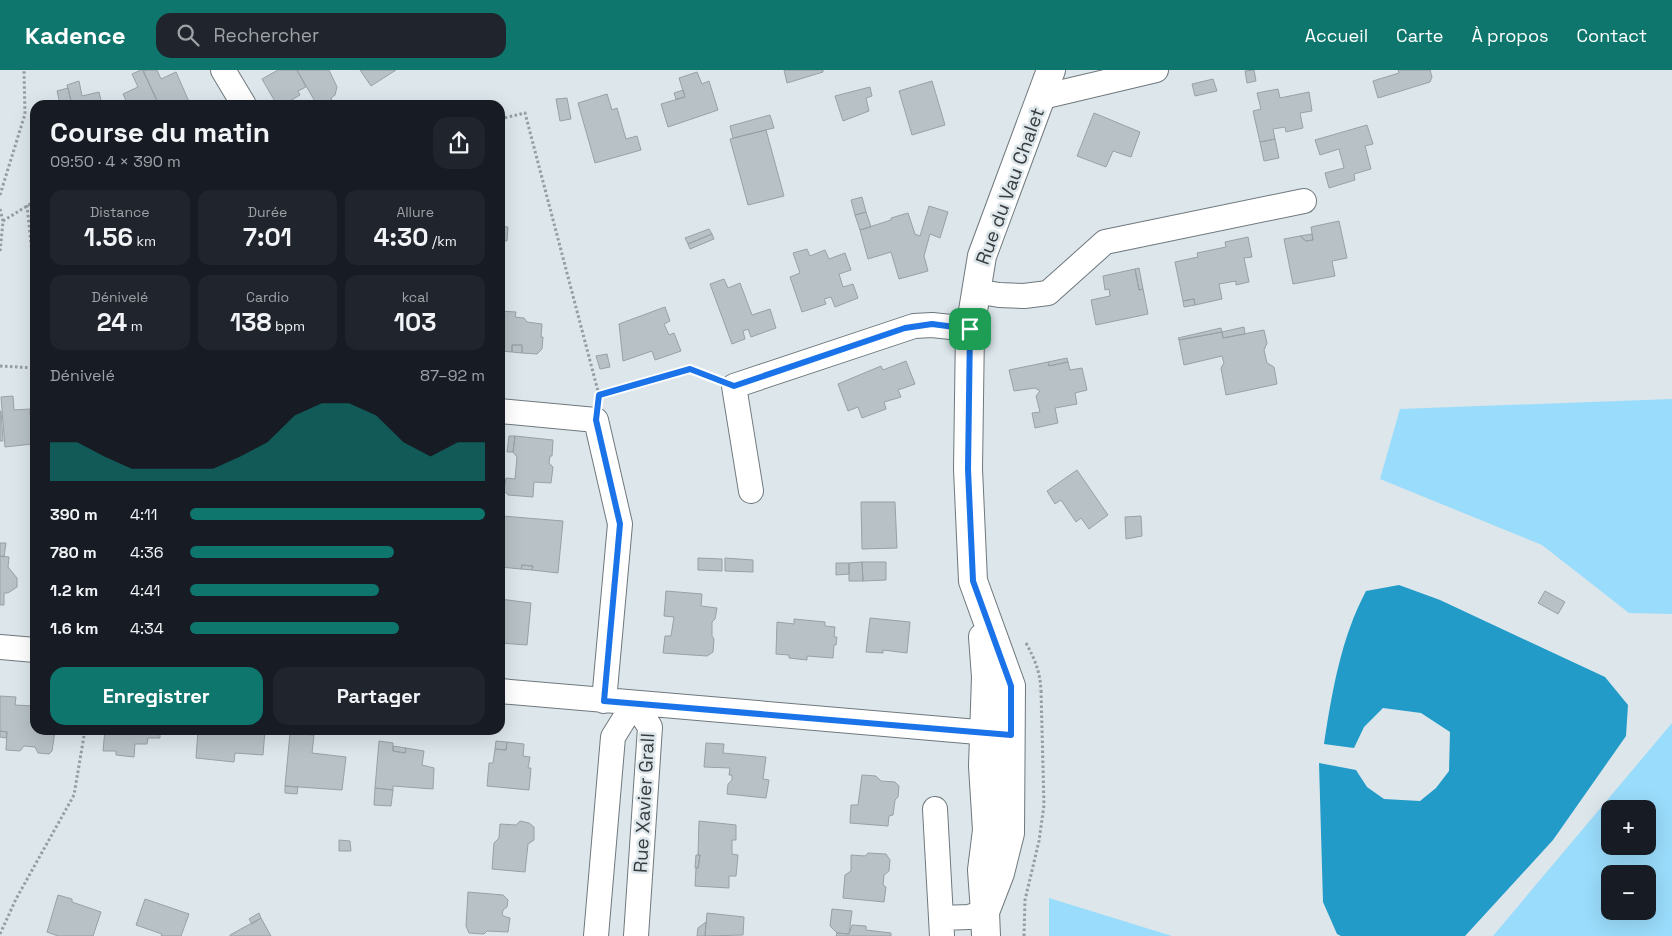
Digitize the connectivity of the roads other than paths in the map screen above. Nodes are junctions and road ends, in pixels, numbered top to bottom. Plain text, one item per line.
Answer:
1 (223, 70) edge
2 (1051, 70) edge
3 (1156, 70) edge
4 (1042, 96) junction
5 (241, 100) edge
6 (1304, 201) dead end
7 (975, 291) junction
8 (970, 329) junction
9 (505, 411) edge
10 (751, 490) dead end
11 (0, 647) edge
12 (30, 650) edge
13 (505, 691) edge
14 (604, 701) junction
15 (634, 703) junction
16 (998, 734) junction
17 (935, 809) dead end
18 (986, 924) edge
19 (941, 927) edge
20 (596, 936) edge
21 (636, 936) edge

1 - 5 street
2 - 4 street, Rue du Vau Chalet
3 - 4 street, Rue du Vau Chalet
4 - 7 street, Rue du Vau Chalet
6 - 7 street
7 - 8 street, Rue du Vau Chalet
8 - 10 street
8 - 16 street, Rue du Vau Chalet
9 - 14 street
11 - 12 street
13 - 14 street
14 - 15 street
15 - 16 street
15 - 20 street, Rue Xavier Grall
15 - 21 street, Rue Xavier Grall
16 - 18 street, Rue du Vau Chalet
17 - 19 street, Rue du Vau Chalet
18 - 19 street, Rue du Vau Chalet

